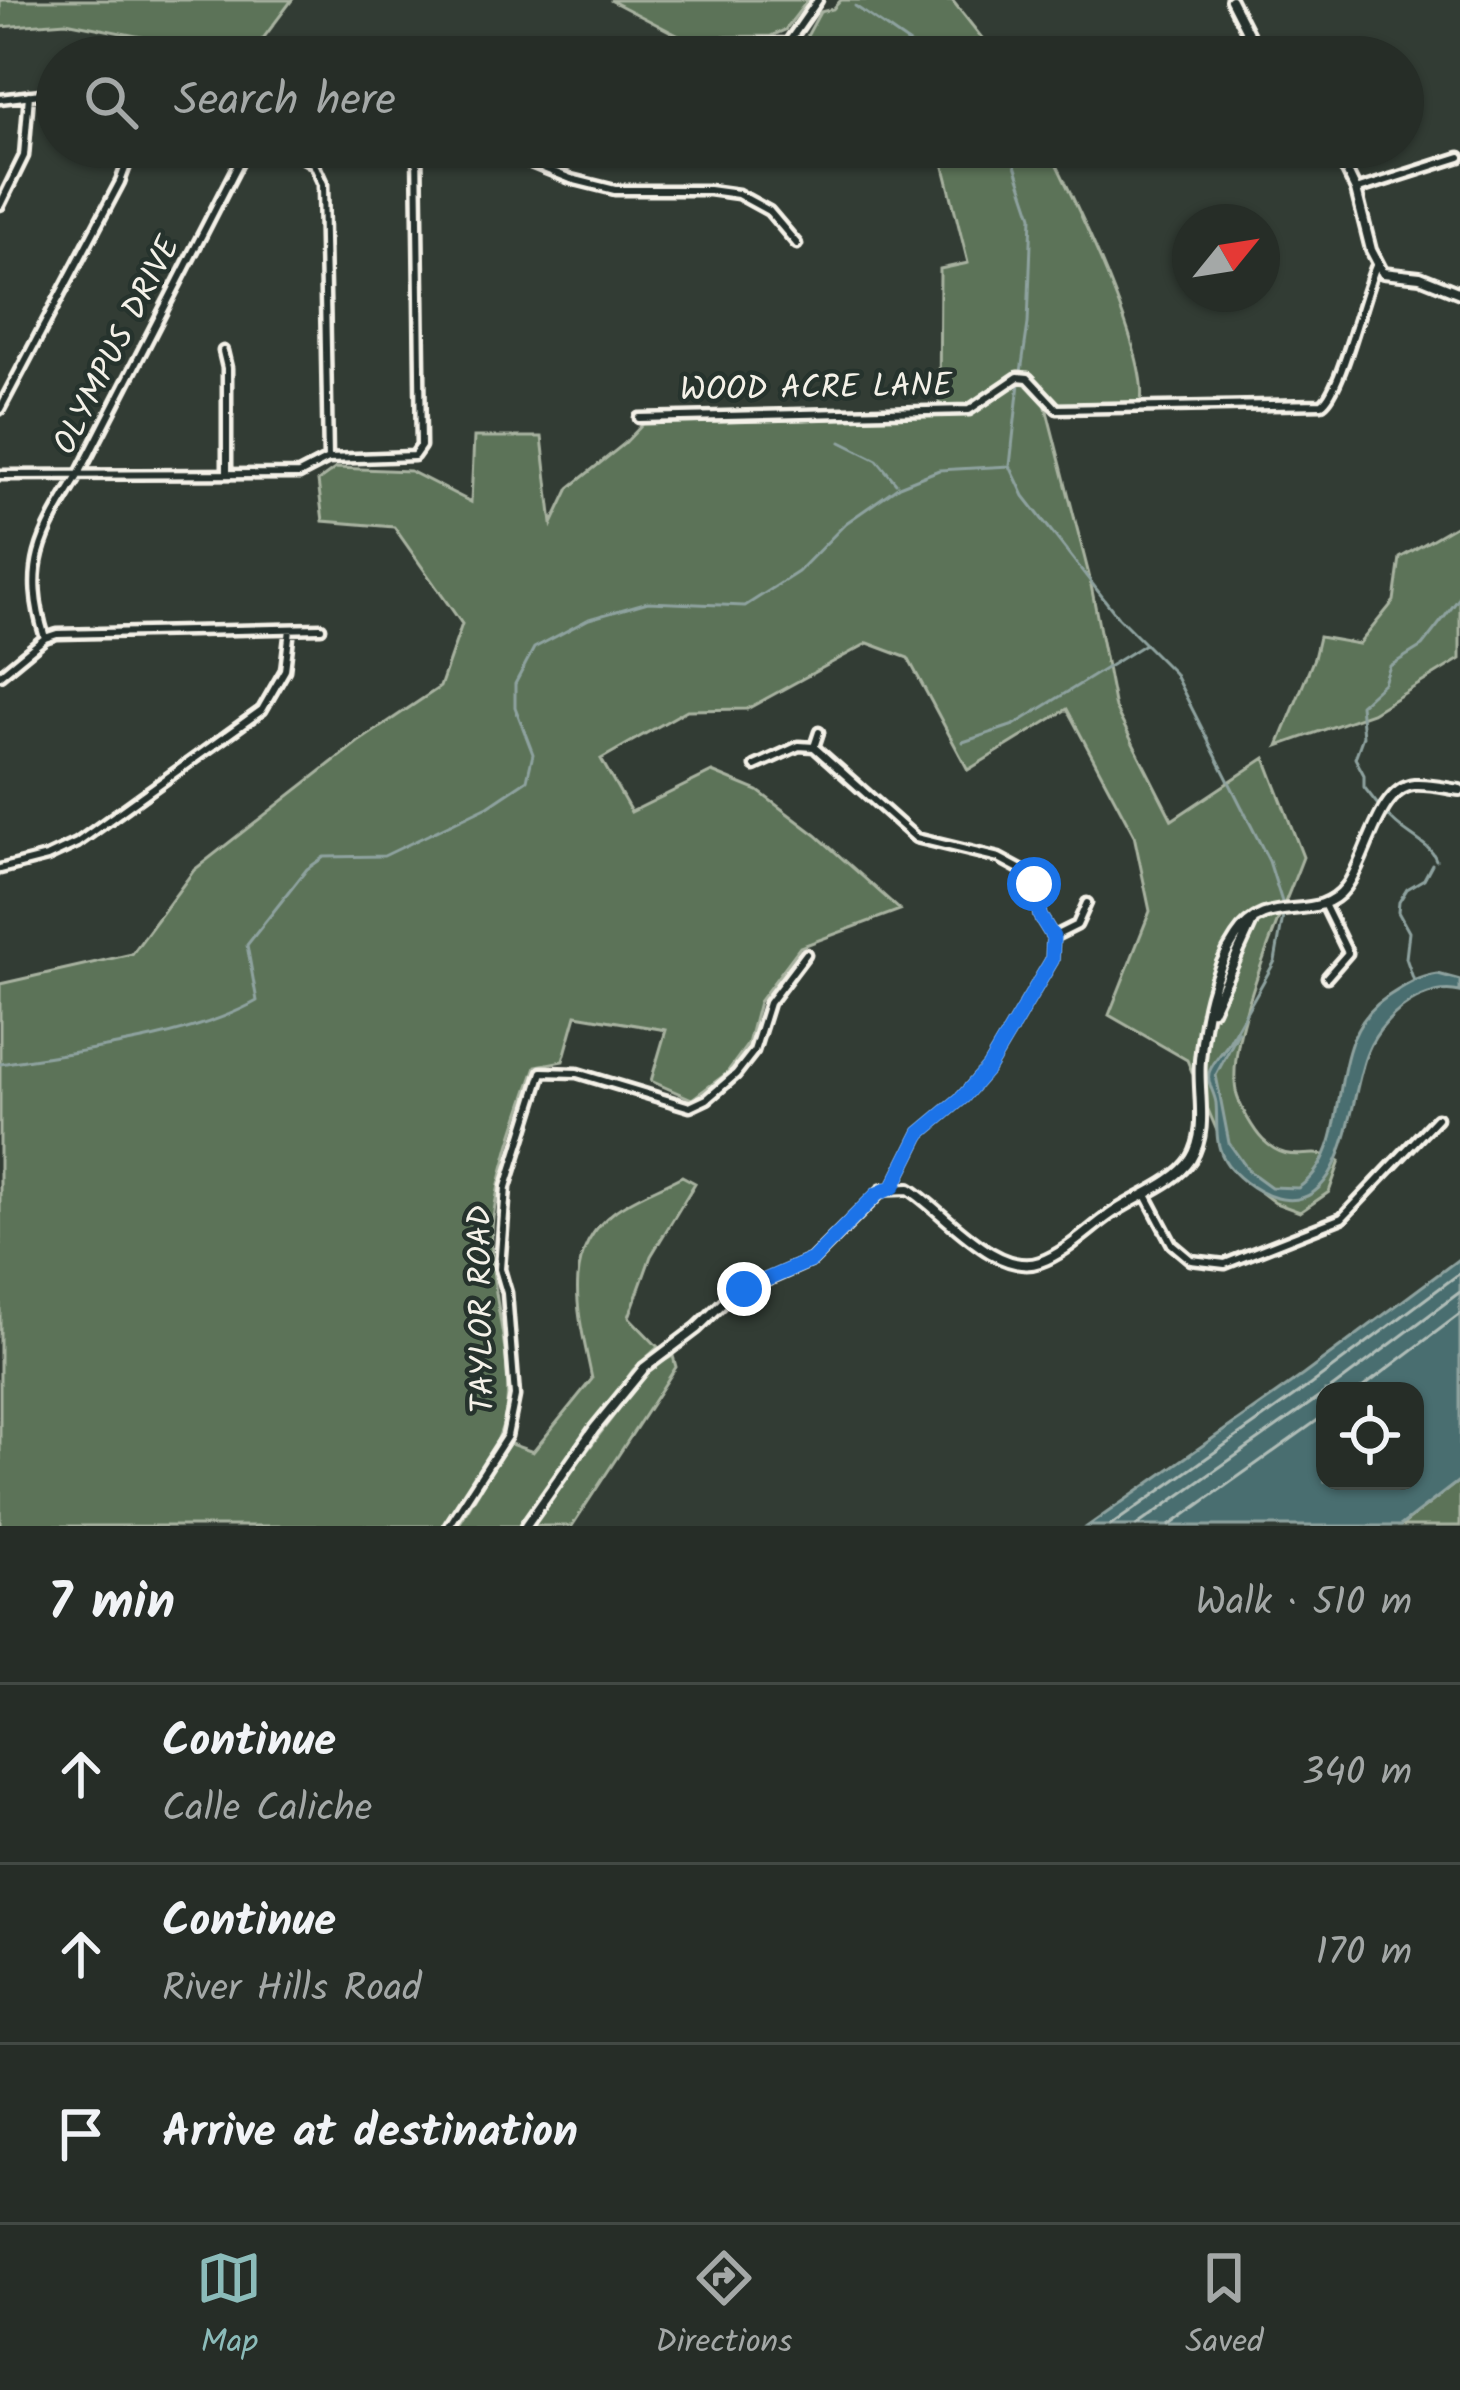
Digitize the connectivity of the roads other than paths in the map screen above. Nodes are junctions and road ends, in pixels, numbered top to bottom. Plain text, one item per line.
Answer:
1 (818, 0) edge
2 (1231, 0) edge
3 (793, 36) edge
4 (1249, 36) edge
5 (36, 94) edge
6 (28, 95) junction
7 (0, 99) edge
8 (1460, 157) edge
9 (126, 168) edge
10 (236, 168) edge
11 (316, 168) edge
12 (417, 168) edge
13 (546, 168) edge
14 (1345, 168) edge
15 (1356, 190) junction
16 (0, 206) edge
17 (797, 244) dead end
18 (1376, 266) junction
19 (1460, 293) edge
20 (223, 351) dead end
21 (0, 410) edge
22 (639, 418) dead end
23 (328, 459) junction
24 (227, 474) junction
25 (0, 475) edge
26 (78, 476) junction
27 (321, 628) dead end
28 (290, 629) junction
29 (45, 638) junction
30 (0, 675) edge
31 (819, 732) dead end
32 (814, 747) junction
33 (755, 766) dead end
34 (1460, 790) edge
35 (0, 869) edge
36 (1087, 903) dead end
37 (1324, 904) junction
38 (1053, 937) junction
39 (806, 954) dead end
40 (1327, 977) dead end
41 (1437, 1118) dead end
42 (893, 1187) junction
43 (1145, 1192) junction
44 (449, 1526) edge
45 (526, 1526) edge

1 - 3 street
2 - 4 street
5 - 6 street
6 - 7 street
6 - 16 street
8 - 15 street
9 - 21 street
10 - 26 street, OLYMPUS DRIVE
11 - 23 street
12 - 23 street
13 - 17 street
14 - 15 street
15 - 18 street
18 - 19 street
18 - 22 street, WOOD ACRE LANE
20 - 24 street
23 - 24 street
24 - 26 street
25 - 26 street
26 - 29 street, OLYMPUS DRIVE
27 - 28 street
28 - 29 street
28 - 35 street
29 - 30 street
31 - 32 street
32 - 33 street
32 - 38 street
34 - 37 street
36 - 38 street
37 - 40 street
37 - 43 street
38 - 42 street
39 - 44 street, TAYLOR ROAD
41 - 43 street
42 - 43 street
42 - 45 street

